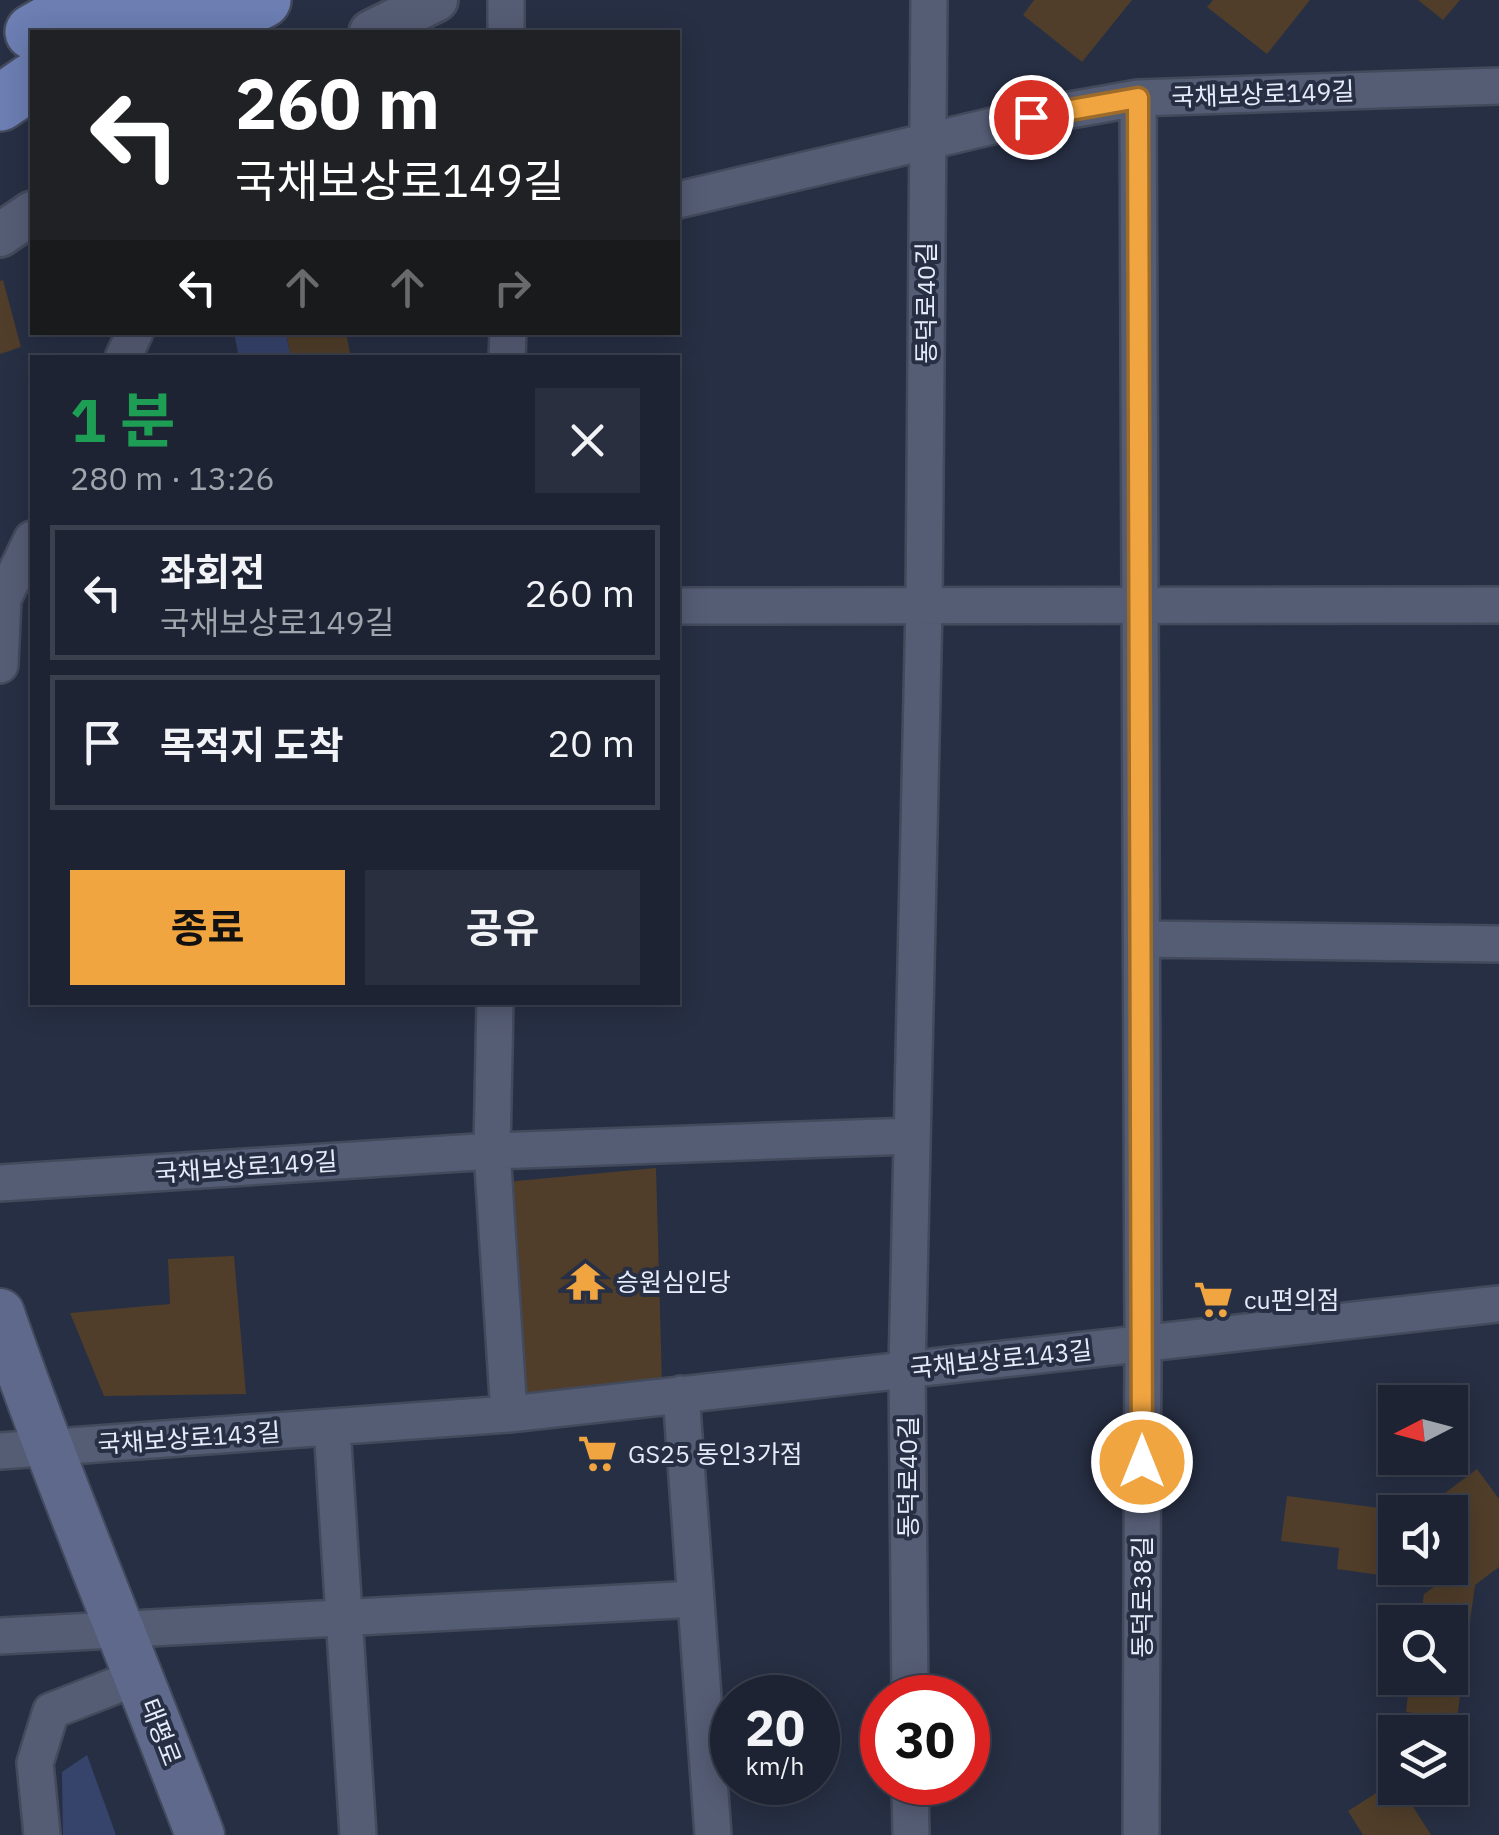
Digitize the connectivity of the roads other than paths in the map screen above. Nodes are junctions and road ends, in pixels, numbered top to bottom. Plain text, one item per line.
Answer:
1 (90, 0) edge
2 (178, 0) edge
3 (263, 0) edge
4 (436, 0) edge
5 (506, 0) edge
6 (928, 0) edge
7 (38, 30) edge
8 (117, 30) edge
9 (201, 30) edge
10 (375, 30) edge
11 (506, 30) edge
12 (30, 35) edge
13 (0, 52) edge
14 (30, 82) edge
15 (1499, 86) edge
16 (1138, 98) junction
17 (0, 104) edge
18 (30, 126) edge
19 (927, 142) junction
20 (0, 143) edge
21 (680, 200) edge
22 (30, 214) edge
23 (0, 236) edge
24 (30, 545) edge
25 (12, 598) edge
26 (1141, 605) junction
27 (1499, 605) edge
28 (680, 606) edge
29 (924, 606) junction
30 (0, 665) edge
31 (1142, 939) junction
32 (1499, 944) edge
33 (495, 1005) edge
34 (912, 1136) junction
35 (492, 1151) junction
36 (0, 1184) edge
37 (1499, 1304) edge
38 (0, 1312) edge
39 (1143, 1344) junction
40 (907, 1369) junction
41 (681, 1394) junction
42 (510, 1414) junction
43 (332, 1427) junction
44 (47, 1448) junction
45 (0, 1451) edge
46 (696, 1599) junction
47 (344, 1618) junction
48 (122, 1630) junction
49 (0, 1636) edge
50 (910, 1675) edge
51 (140, 1676) junction
52 (910, 1805) edge
53 (42, 1835) edge
54 (200, 1835) edge
55 (358, 1835) edge
56 (713, 1835) edge
57 (910, 1835) edge
58 (1141, 1835) edge

1 - 7 highway
2 - 8 highway
3 - 9 highway
4 - 10 street
5 - 11 street
6 - 19 street, 동덕로40길
12 - 13 highway
14 - 17 highway
15 - 16 street, 국채보상로149길
16 - 19 street, 국채보상로149길
16 - 26 street, 동덕로38길
18 - 20 highway
19 - 21 street, 국채보상로149길
19 - 29 street, 동덕로40길
22 - 23 street
24 - 25 street
25 - 30 street
26 - 27 street
26 - 29 street
26 - 31 street, 동덕로38길
28 - 29 street
29 - 34 street, 동덕로40길
31 - 32 street
31 - 39 street, 동덕로38길
33 - 35 street
34 - 35 street
34 - 40 street, 동덕로40길
35 - 36 street, 국채보상로149길
35 - 42 street
37 - 39 street, 국채보상로143길
38 - 44 main road, 태평로
39 - 40 street, 국채보상로143길
39 - 58 street, 동덕로38길
40 - 41 street, 국채보상로143길
40 - 50 street, 동덕로40길
41 - 42 street, 국채보상로143길
41 - 46 street
42 - 43 street, 국채보상로143길
43 - 44 street, 국채보상로143길
43 - 47 street
44 - 45 street
44 - 48 main road, 태평로
46 - 47 street
46 - 56 street
47 - 48 street
47 - 55 street
48 - 49 street
48 - 51 main road, 태평로
51 - 53 street
51 - 54 main road, 태평로
52 - 57 street

